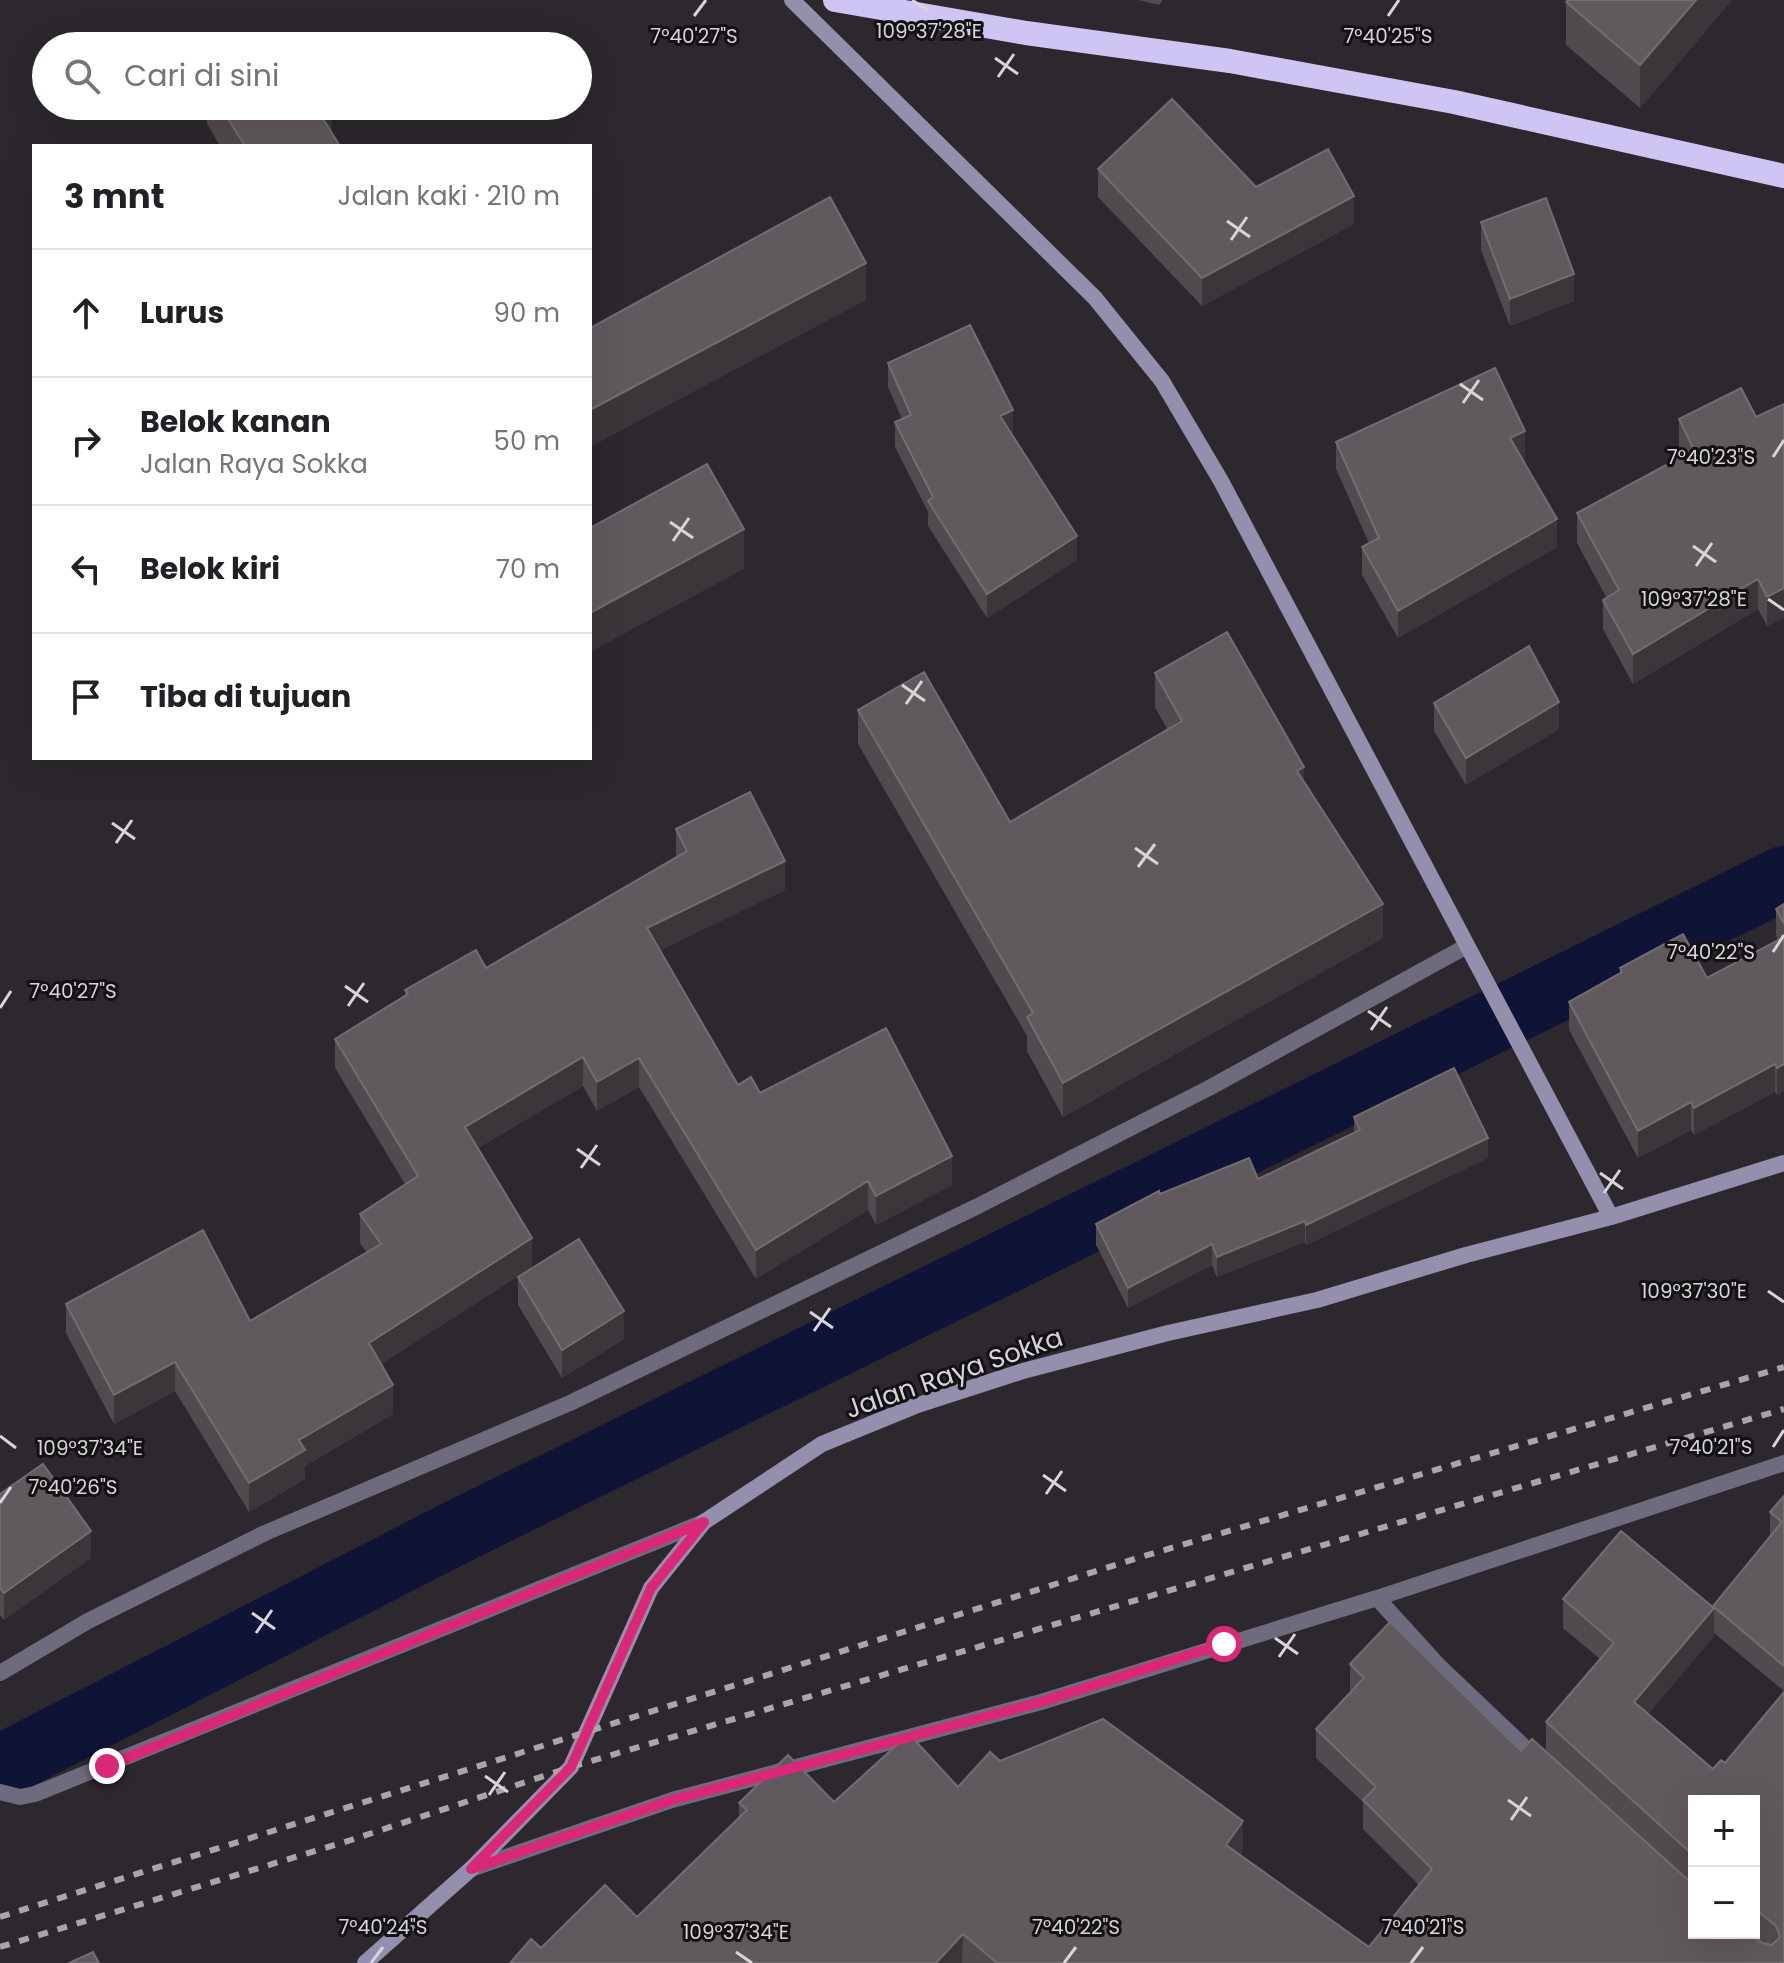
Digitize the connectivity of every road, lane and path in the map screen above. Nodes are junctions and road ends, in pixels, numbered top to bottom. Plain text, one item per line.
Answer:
1 (792, 0) edge
2 (835, 0) edge
3 (1784, 176) edge
4 (1465, 947) junction
5 (1784, 1163) edge
6 (1611, 1217) junction
7 (1784, 1463) edge
8 (704, 1522) junction
9 (1377, 1598) junction
10 (0, 1673) edge
11 (1554, 1774) edge
12 (0, 1792) edge
13 (471, 1869) junction
14 (375, 1961) edge

1 - 4 main road
2 - 3 highway
4 - 6 main road
4 - 10 street
5 - 6 main road, Jalan Raya Sokka
6 - 8 main road, Jalan Raya Sokka
7 - 9 street
8 - 12 street
8 - 13 main road, Jalan Raya Sokka
9 - 11 street
9 - 13 street
13 - 14 main road, Jalan Raya Sokka

